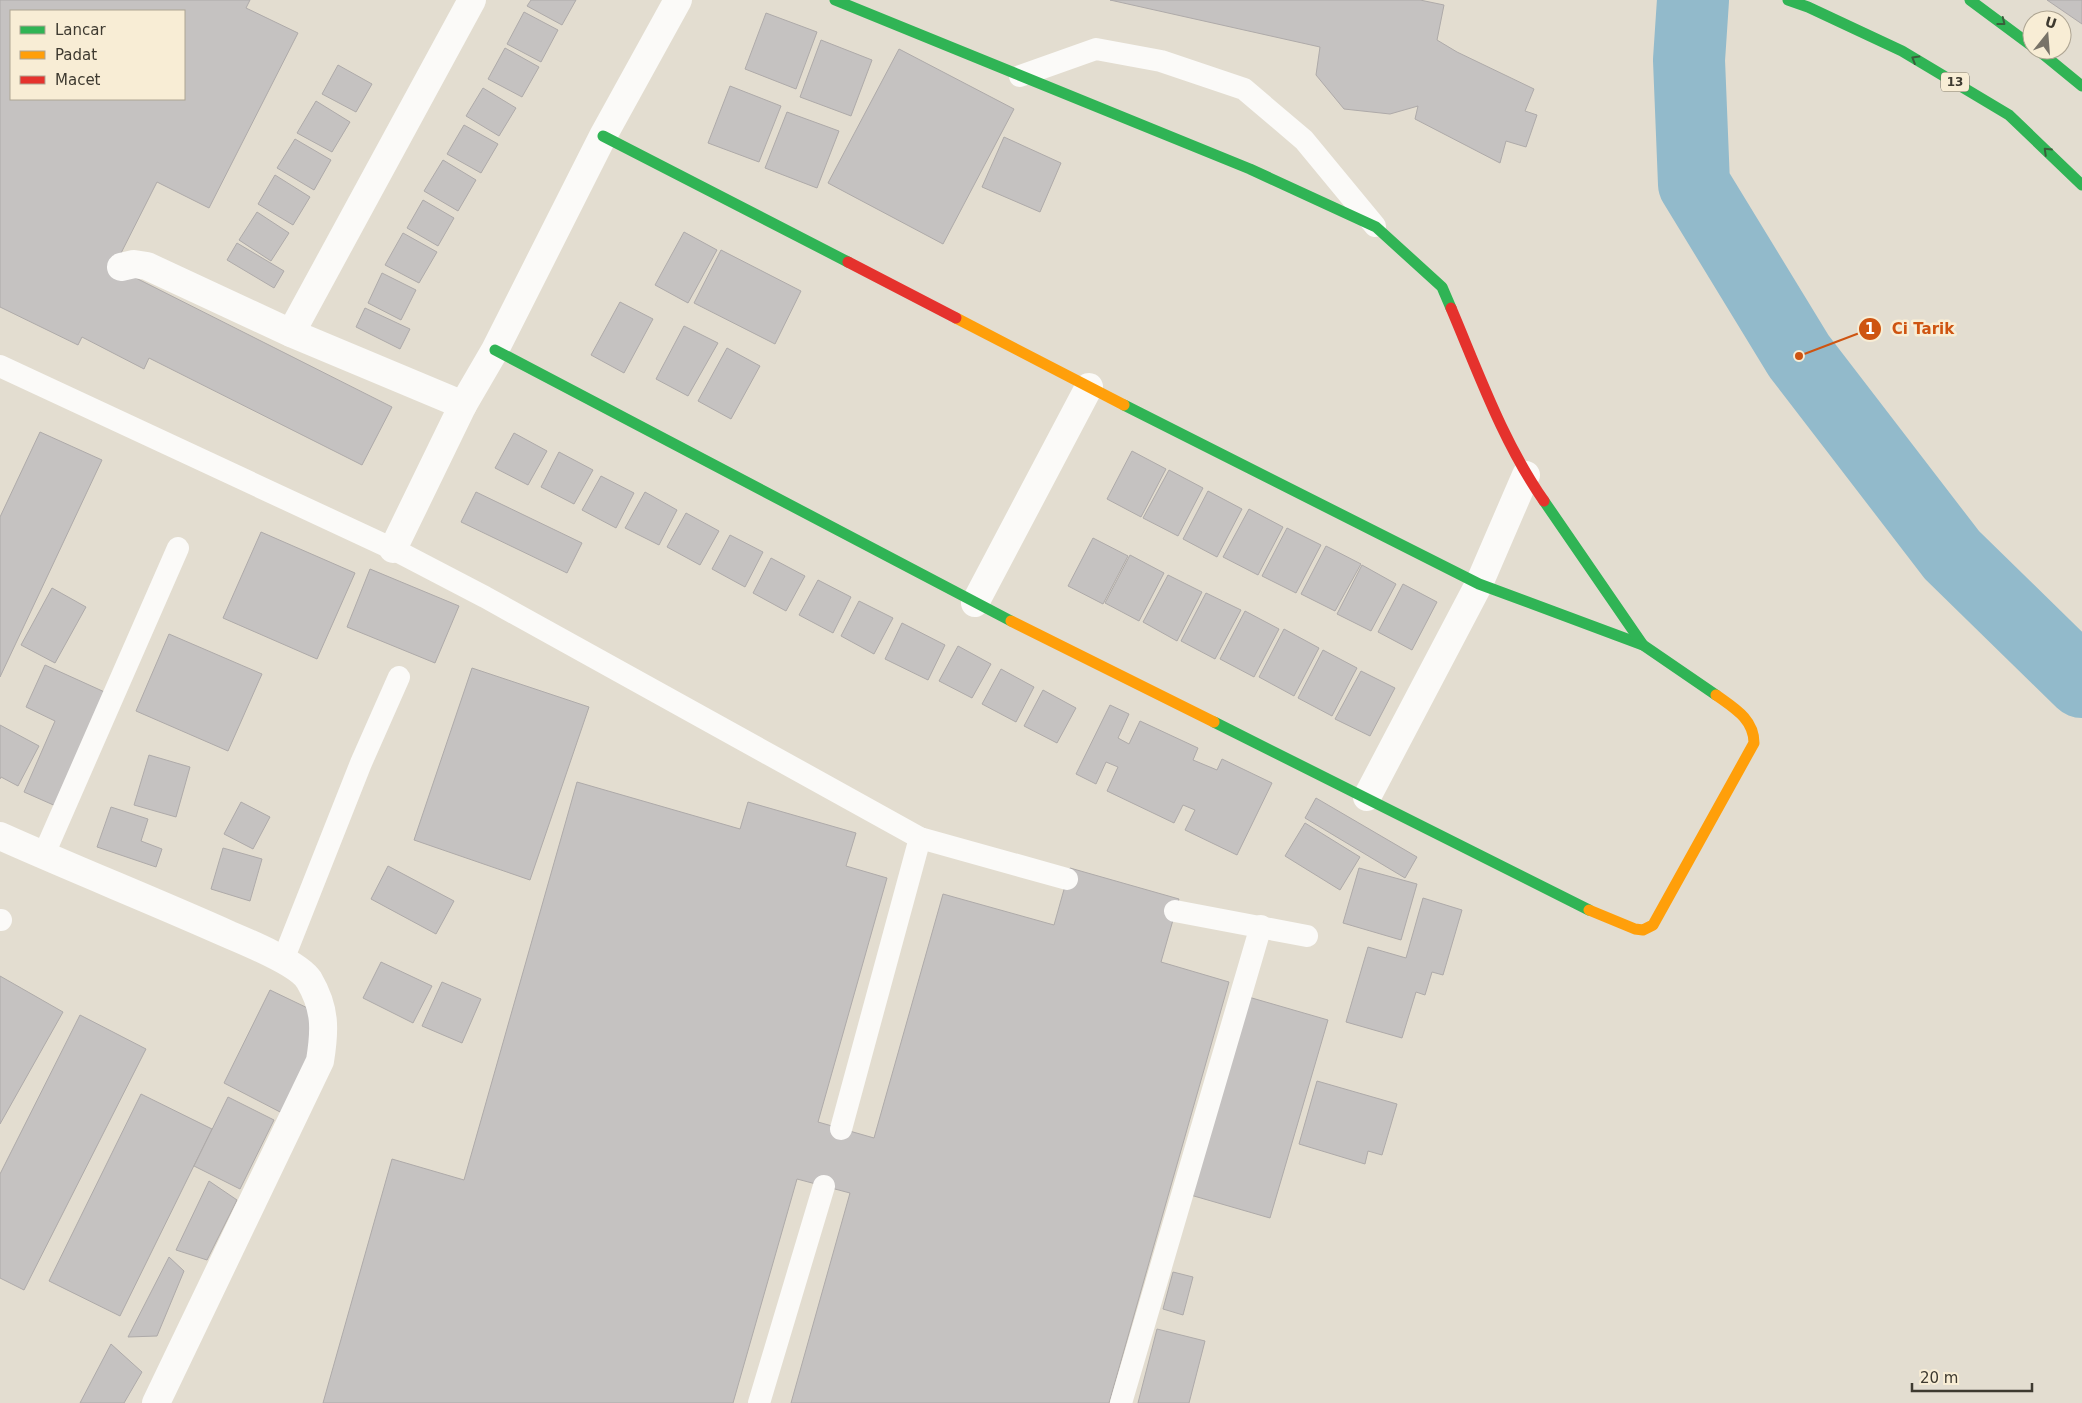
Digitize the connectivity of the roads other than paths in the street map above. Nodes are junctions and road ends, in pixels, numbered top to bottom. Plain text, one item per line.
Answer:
1 (472, 0) edge
2 (678, 0) edge
3 (835, 0) edge
4 (1788, 0) edge
5 (1979, 2) edge
6 (2022, 38) edge
7 (2050, 60) edge
8 (1020, 76) junction
9 (2082, 86) edge
10 (603, 136) junction
11 (2082, 185) edge
12 (1376, 227) junction
13 (121, 267) dead end
14 (291, 333) junction
15 (495, 350) junction
16 (0, 366) edge
17 (1089, 386) junction
18 (463, 405) junction
19 (1526, 475) junction
20 (178, 548) dead end
21 (393, 549) junction
22 (1478, 584) junction
23 (975, 603) junction
24 (1644, 645) junction
25 (399, 677) dead end
26 (1367, 797) junction
27 (0, 836) edge
28 (920, 838) junction
29 (44, 854) junction
30 (1066, 879) dead end
31 (1175, 911) dead end
32 (1261, 926) junction
33 (1307, 936) dead end
34 (283, 960) junction
35 (841, 1129) dead end
36 (824, 1186) dead end
37 (156, 1403) edge
38 (759, 1403) edge
39 (1121, 1403) edge

1 - 14 street
2 - 10 street
3 - 8 main road
11 -> 4 main road, 13
5 -> 6 main road
7 - 9 main road
8 - 12 main road
8 - 12 lane
10 - 15 street
10 - 17 main road
12 - 19 main road
13 - 14 street
14 - 18 street
15 - 18 street
15 - 23 main road
16 - 21 lane
17 - 22 main road
17 - 23 street
18 - 21 street
19 - 22 street
19 - 24 main road
20 - 29 lane
21 - 28 lane
22 - 24 main road
22 - 26 street
23 - 26 main road
24 - 26 main road
25 - 34 lane
27 - 29 street
28 - 30 lane
28 - 35 lane
29 - 34 street
31 - 32 lane
32 - 33 lane
32 - 39 lane
34 - 37 street
36 - 38 lane

